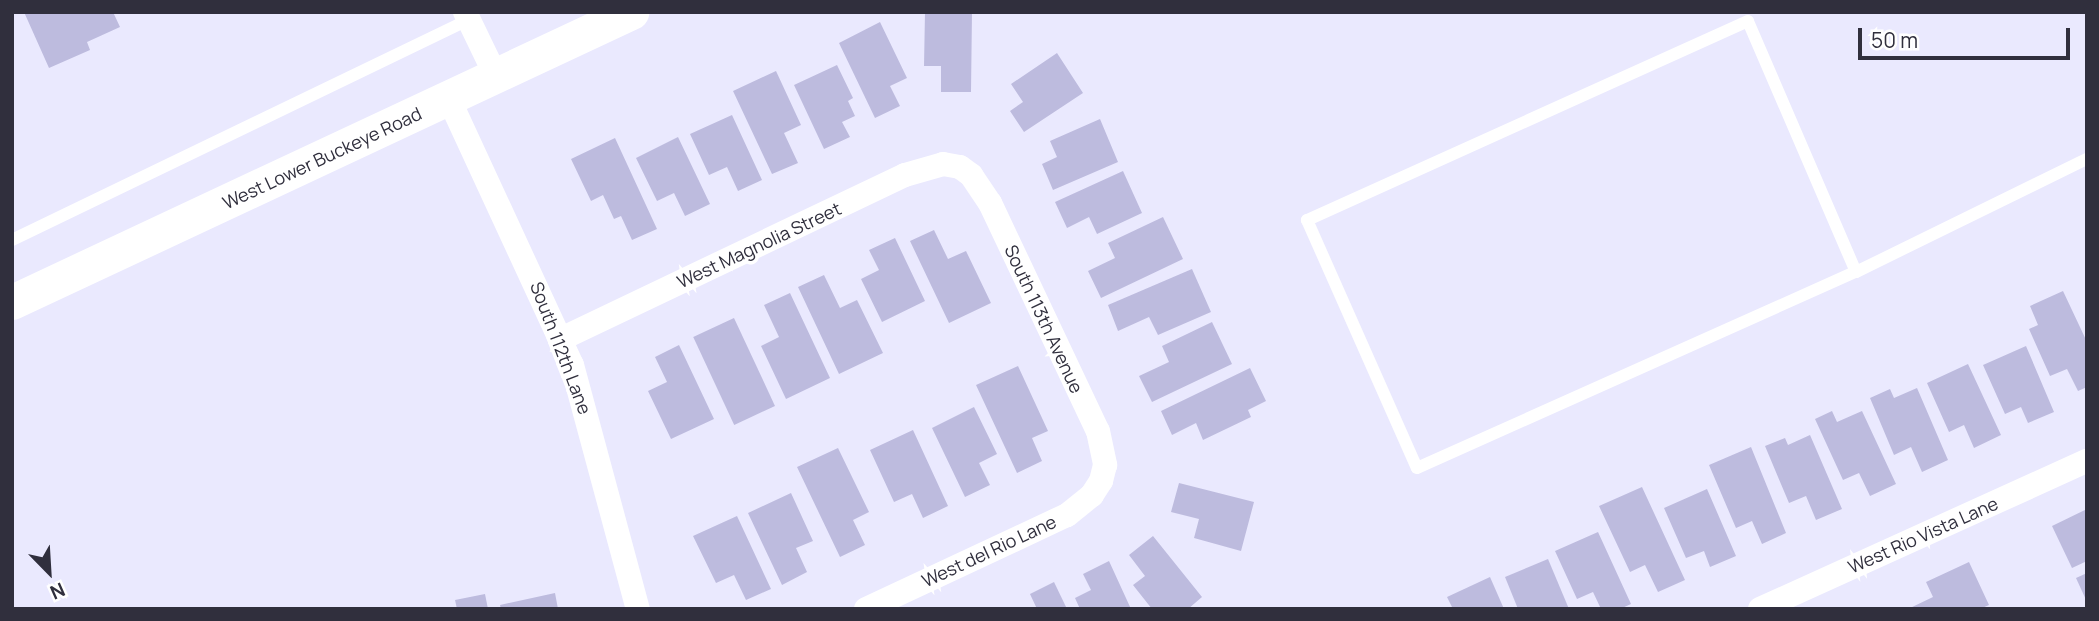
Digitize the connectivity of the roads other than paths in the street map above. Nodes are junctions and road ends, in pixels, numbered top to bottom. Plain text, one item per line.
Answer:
1 (631, 12) edge
2 (467, 16) edge
3 (496, 76) junction
4 (449, 99) junction
5 (2087, 159) edge
6 (960, 167) joint
7 (12, 240) edge
8 (1856, 272) junction
9 (12, 302) edge
10 (561, 339) junction
11 (2087, 461) edge
12 (1101, 481) joint
13 (1801, 600) edge
14 (638, 609) edge
15 (866, 609) edge
16 (1760, 609) edge

1 - 3 main road, West Lower Buckeye Road
2 - 3 street
2 - 7 lane
3 - 4 main road, West Lower Buckeye Road
4 - 9 main road, West Lower Buckeye Road
4 - 10 street, South 112th Lane
5 - 8 lane
6 - 10 street, West Magnolia Street
6 - 12 street, South 113th Avenue
8 - 8 lane
10 - 14 street, South 112th Lane
11 - 13 street, West Rio Vista Lane
12 - 15 street, West del Rio Lane
13 - 16 street, West Rio Vista Lane

